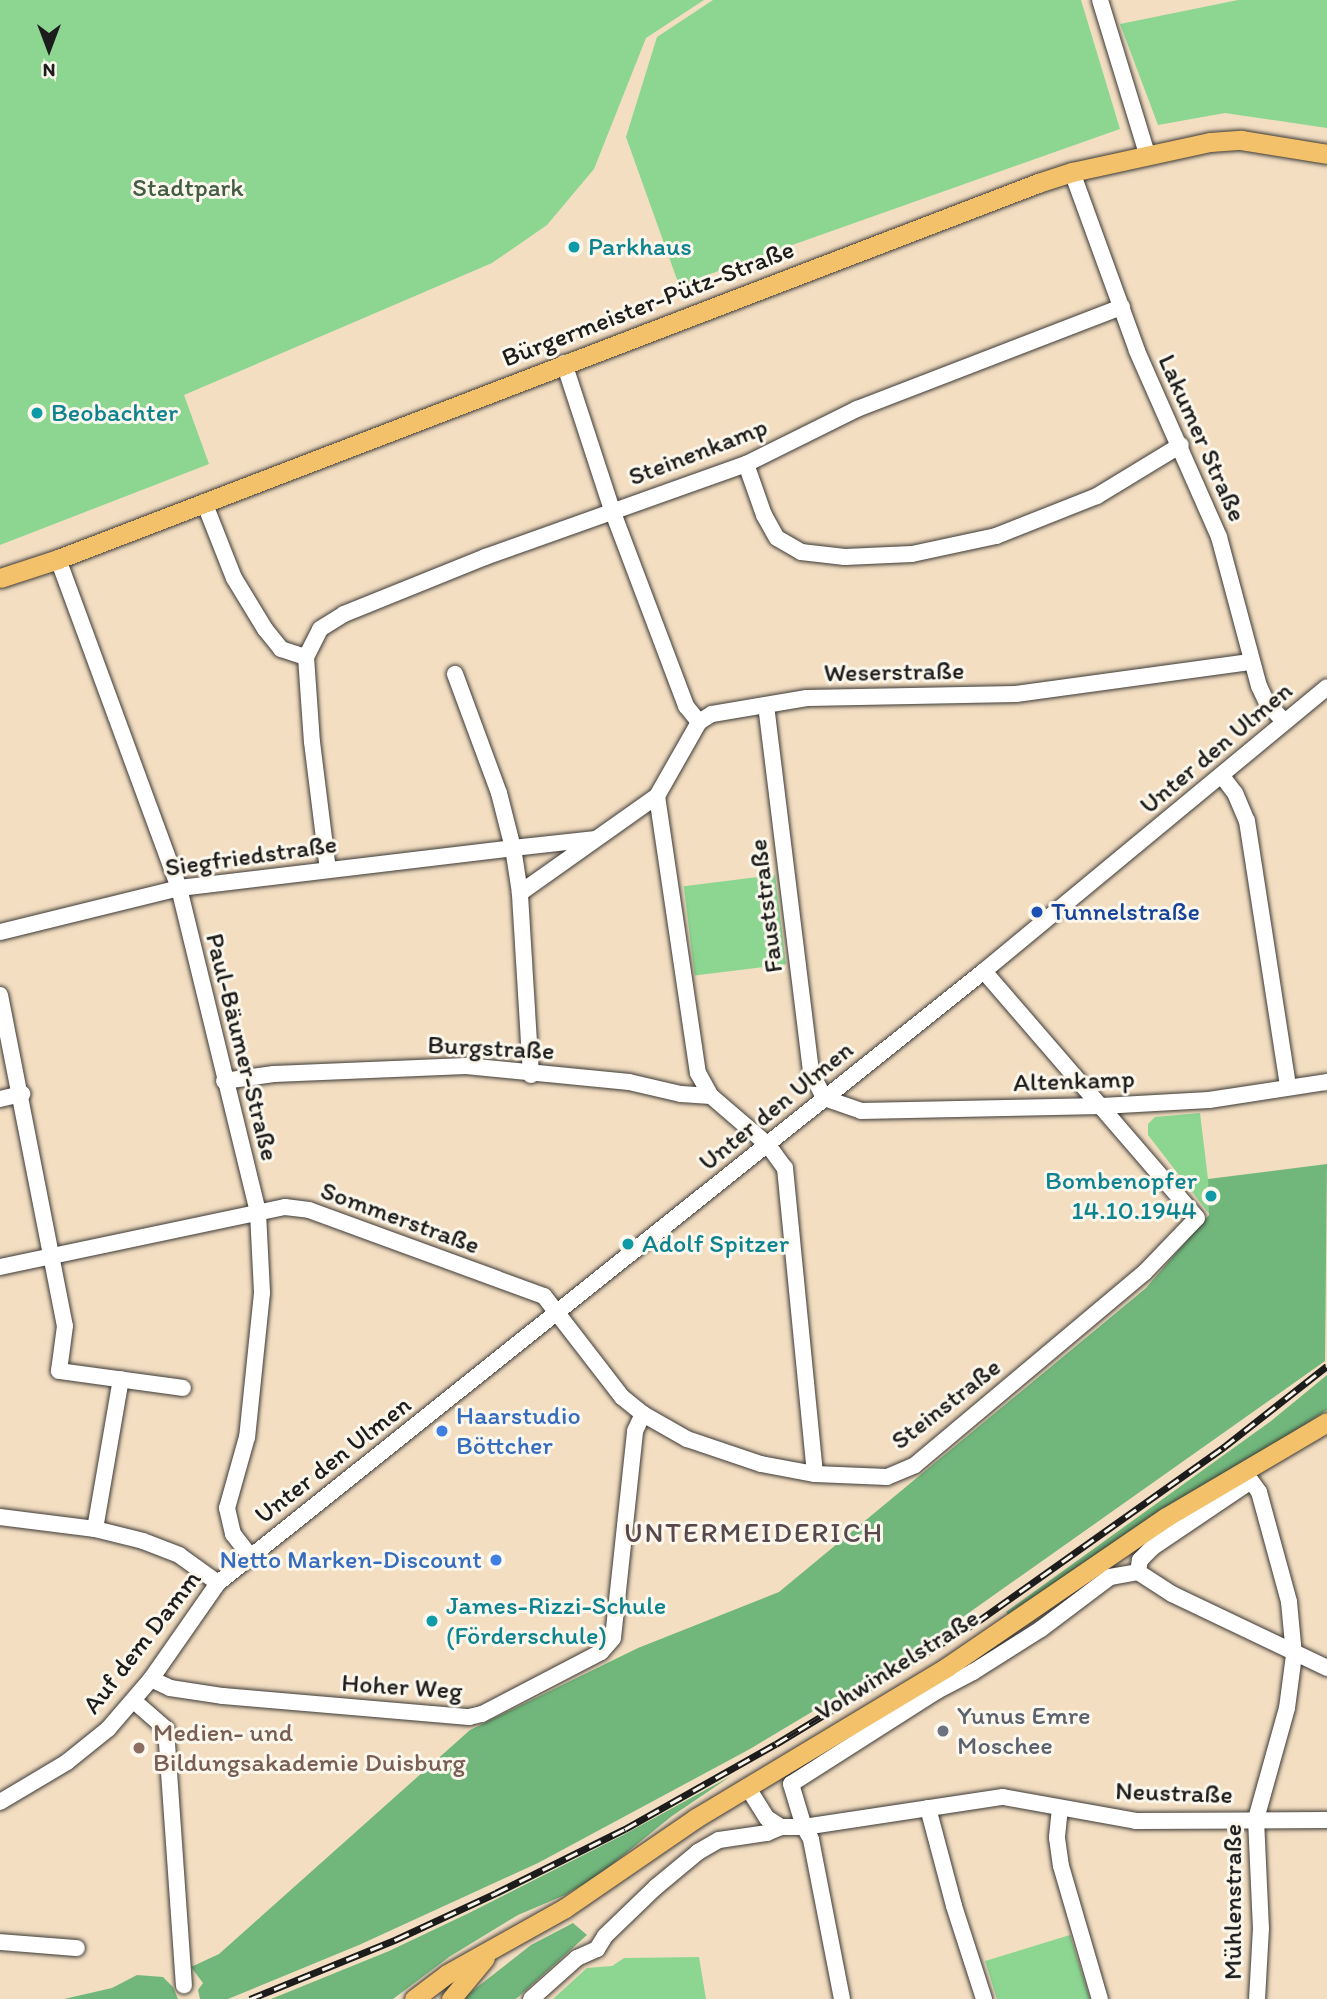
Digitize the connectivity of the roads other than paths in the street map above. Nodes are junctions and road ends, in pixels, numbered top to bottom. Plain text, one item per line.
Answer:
1 (1100, 0) edge
2 (1327, 154) edge
3 (1147, 155) junction
4 (1072, 172) junction
5 (1122, 307) junction
6 (564, 363) junction
7 (1181, 445) junction
8 (746, 464) junction
9 (204, 502) junction
10 (612, 510) junction
11 (58, 559) junction
12 (0, 578) edge
13 (306, 657) junction
14 (1250, 662) junction
15 (455, 674) dead end
16 (1327, 687) edge
17 (766, 705) junction
18 (699, 722) junction
19 (1285, 723) junction
20 (1222, 776) junction
21 (657, 796) junction
22 (596, 839) junction
23 (513, 848) junction
24 (328, 870) junction
25 (179, 888) junction
26 (520, 893) junction
27 (0, 932) edge
28 (984, 971) junction
29 (0, 995) edge
30 (531, 1074) junction
31 (225, 1081) junction
32 (1327, 1082) edge
33 (1288, 1087) junction
34 (22, 1094) junction
35 (711, 1096) junction
36 (824, 1098) junction
37 (0, 1099) edge
38 (1102, 1107) junction
39 (768, 1145) junction
40 (258, 1213) junction
41 (52, 1257) junction
42 (0, 1267) edge
43 (558, 1312) junction
44 (121, 1379) junction
45 (183, 1388) dead end
46 (643, 1414) junction
47 (1327, 1422) edge
48 (815, 1474) junction
49 (0, 1517) edge
50 (95, 1529) junction
51 (251, 1557) junction
52 (1138, 1572) junction
53 (218, 1583) junction
54 (1294, 1655) junction
55 (1327, 1668) edge
56 (151, 1679) junction
57 (134, 1701) junction
58 (748, 1788) junction
59 (0, 1801) edge
60 (928, 1808) junction
61 (1060, 1808) junction
62 (1256, 1819) junction
63 (1327, 1820) edge
64 (781, 1827) junction
65 (804, 1827) junction
66 (0, 1942) edge
67 (77, 1948) dead end
68 (493, 1949) junction
69 (184, 1985) dead end
70 (414, 1999) edge
71 (451, 1999) edge
72 (531, 1999) edge
73 (842, 1999) edge
74 (984, 1999) edge
75 (1100, 1999) edge
76 (1257, 1999) edge

1 - 3 street
2 - 3 main road, Bürgermeister-Pütz-Straße
3 - 4 main road, Bürgermeister-Pütz-Straße
4 - 5 street, Lakumer Straße
4 - 6 main road, Bürgermeister-Pütz-Straße
5 - 7 street, Lakumer Straße
5 - 8 street, Steinenkamp
6 - 9 main road, Bürgermeister-Pütz-Straße
6 - 10 street
7 - 8 street
7 - 14 street, Lakumer Straße
8 - 10 street, Steinenkamp
9 - 11 main road, Bürgermeister-Pütz-Straße
9 - 13 street
10 - 13 street, Steinenkamp
10 - 18 street
11 - 12 main road, Bürgermeister-Pütz-Straße
11 - 25 street, Paul-Bäumer-Straße
13 - 24 street
14 - 17 street, Weserstraße
14 - 19 street, Lakumer Straße
15 - 23 street
16 - 19 street, Unter den Ulmen
17 - 18 street, Weserstraße
17 - 36 street, Fauststraße
18 - 21 street
19 - 20 street, Unter den Ulmen
20 - 28 street, Unter den Ulmen
20 - 33 street
21 - 22 street
21 - 35 street
22 - 23 street
22 - 26 street
23 - 24 street, Siegfriedstraße
23 - 26 street
24 - 25 street, Siegfriedstraße
25 - 27 street, Siegfriedstraße
25 - 31 street, Paul-Bäumer-Straße
26 - 30 street
28 - 36 street, Unter den Ulmen
28 - 38 street
29 - 34 street
30 - 31 street, Burgstraße
30 - 35 street, Burgstraße
31 - 40 street, Paul-Bäumer-Straße
32 - 33 street, Altenkamp
33 - 38 street, Altenkamp
34 - 37 street
34 - 41 street
35 - 39 street
36 - 38 street, Altenkamp
36 - 39 street, Unter den Ulmen
38 - 48 street, Steinstraße
39 - 43 street, Unter den Ulmen
39 - 48 street
40 - 41 street, Sommerstraße
40 - 43 street, Sommerstraße
40 - 51 street, Paul-Bäumer-Straße
41 - 42 street, Sommerstraße
41 - 44 street
43 - 46 street, Steinstraße
43 - 51 street, Unter den Ulmen
44 - 45 street
44 - 50 street
46 - 48 street, Steinstraße
46 - 56 street, Hoher Weg
47 - 58 main road, Vohwinkelstraße
49 - 50 street
50 - 53 street
51 - 53 street, Auf dem Damm
52 - 54 street
52 - 54 street, Mühlenstraße
52 - 65 street
53 - 56 street, Auf dem Damm
54 - 55 street
54 - 62 street, Mühlenstraße
56 - 57 street, Auf dem Damm
57 - 59 street, Auf dem Damm
57 - 69 street
58 - 64 street
58 - 68 main road, Vohwinkelstraße
60 - 61 street, Neustraße
60 - 65 street, Neustraße
60 - 74 street
61 - 62 street, Neustraße
61 - 75 street
62 - 63 street, Neustraße
62 - 76 street, Mühlenstraße
64 - 65 street, Neustraße
64 - 72 street
65 - 73 street
66 - 67 street
68 - 70 main road, Vohwinkelstraße
68 - 71 main road, Vohwinkelstraße

